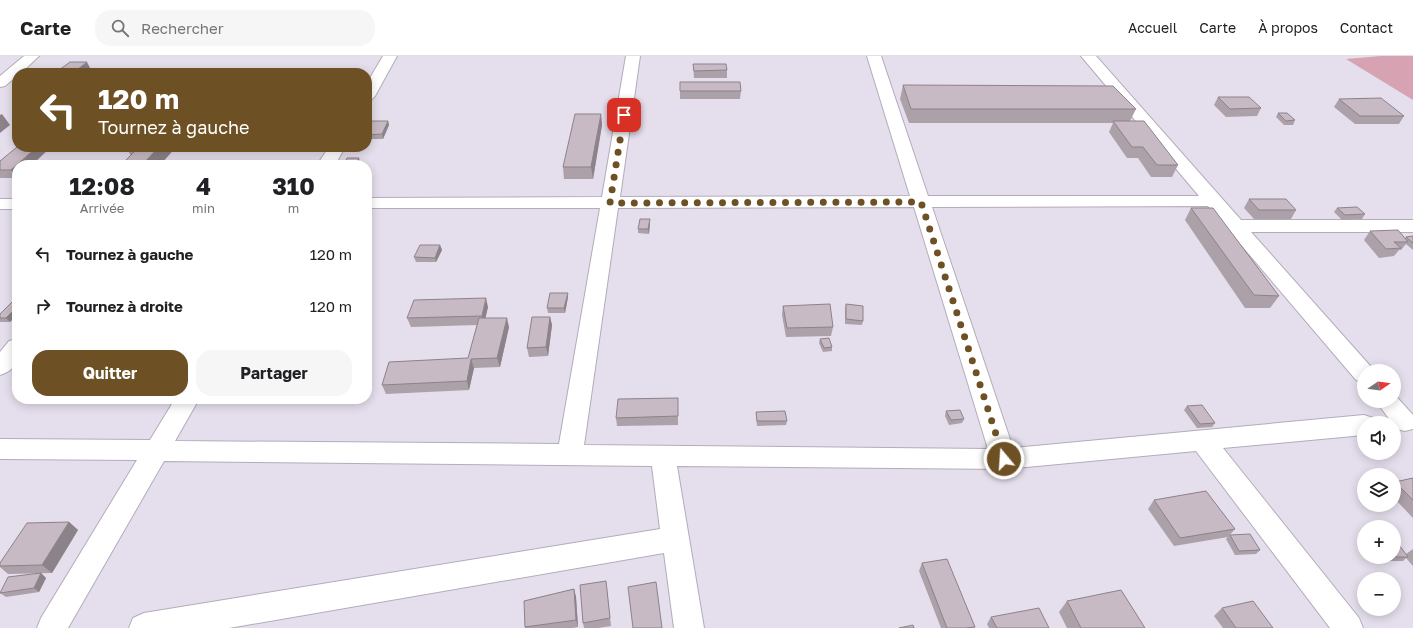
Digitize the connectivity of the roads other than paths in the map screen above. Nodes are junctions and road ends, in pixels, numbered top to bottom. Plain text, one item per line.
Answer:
1 (32, 56) edge
2 (390, 56) edge
3 (633, 56) edge
4 (874, 56) edge
5 (1088, 56) edge
6 (18, 68) edge
7 (12, 73) edge
8 (0, 83) edge
9 (372, 87) edge
10 (1214, 201) junction
11 (921, 202) junction
12 (372, 203) edge
13 (610, 203) junction
14 (0, 204) edge
15 (12, 204) edge
16 (1236, 226) junction
17 (1413, 226) edge
18 (12, 353) edge
19 (1357, 366) edge
20 (0, 367) edge
21 (185, 404) edge
22 (1393, 408) edge
23 (1403, 422) edge
24 (1357, 426) edge
25 (1203, 440) junction
26 (0, 449) edge
27 (157, 451) junction
28 (570, 454) junction
29 (663, 456) junction
30 (1004, 459) junction
31 (676, 539) junction
32 (52, 628) edge
33 (144, 628) edge
34 (689, 628) edge
35 (1348, 628) edge

1 - 6 street
2 - 9 street
3 - 13 street
4 - 11 street
5 - 10 street
7 - 8 street
10 - 11 street
10 - 16 street
11 - 13 street
11 - 30 street
12 - 13 street
13 - 28 street
14 - 15 street
16 - 17 street
16 - 19 street
18 - 20 street
21 - 27 street
22 - 23 street
24 - 25 street
25 - 30 street
25 - 35 street
26 - 27 street
27 - 28 street
27 - 32 street
28 - 29 street
29 - 30 street
29 - 31 street
31 - 33 street
31 - 34 street

